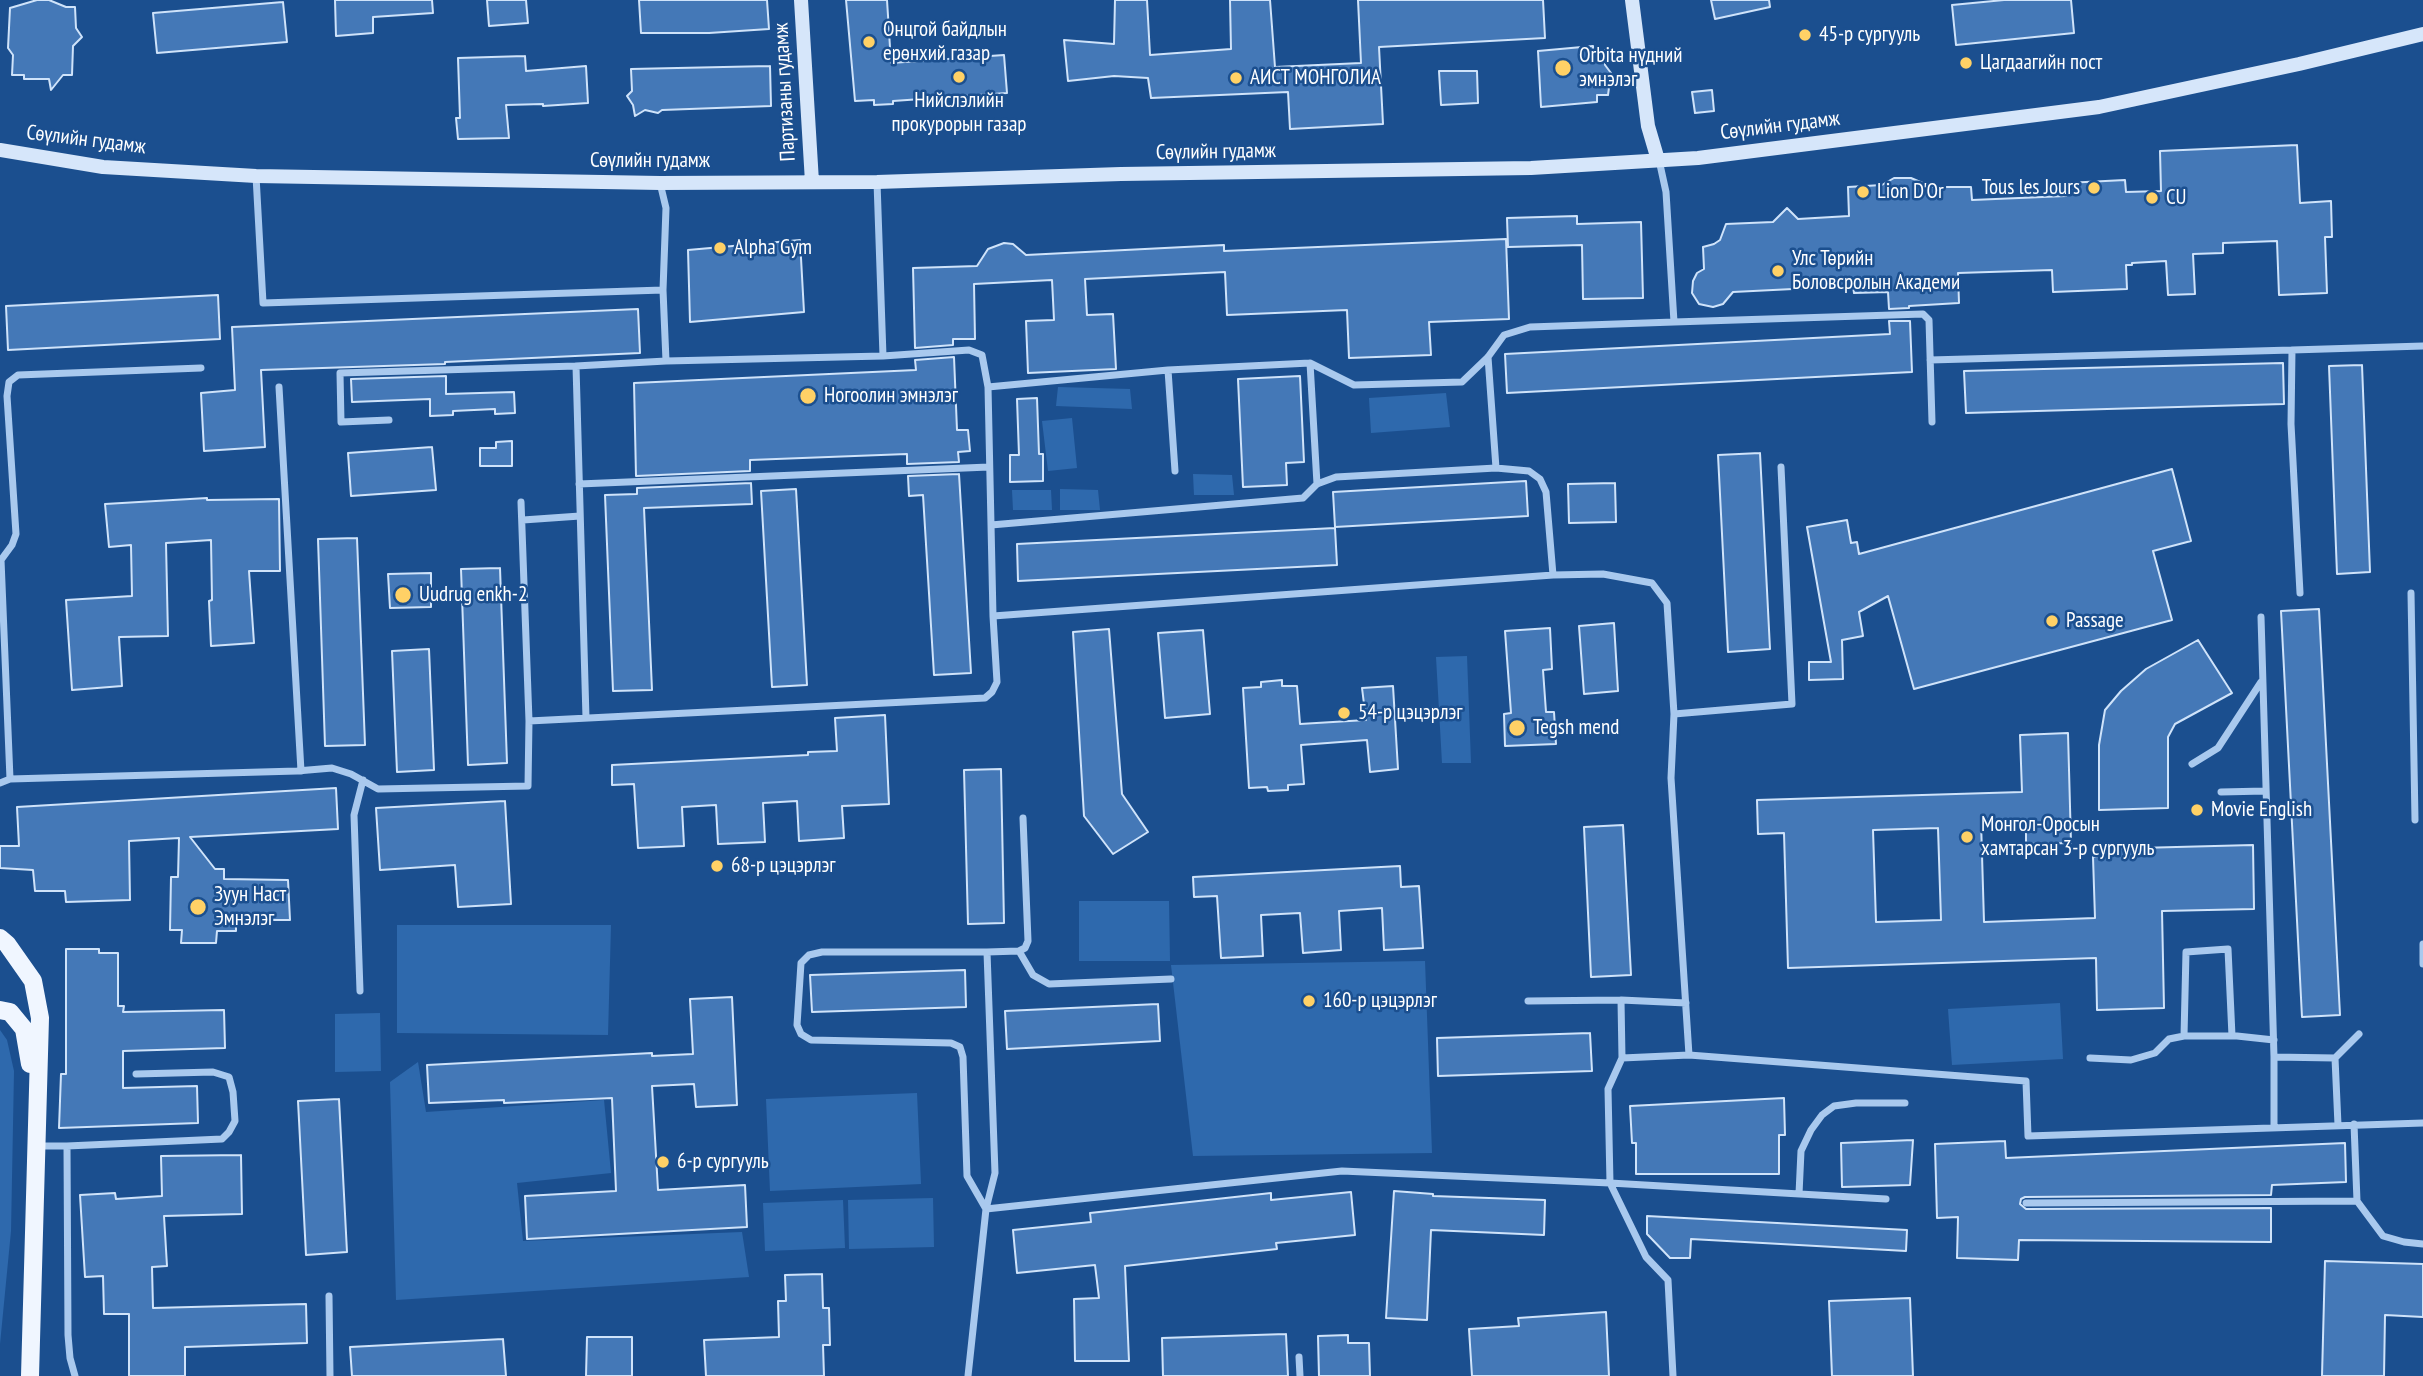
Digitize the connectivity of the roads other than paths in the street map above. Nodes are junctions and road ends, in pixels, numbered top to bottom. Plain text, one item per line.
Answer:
1 (801, 0) edge
2 (1632, 0) edge
3 (2423, 34) edge
4 (0, 150) edge
5 (1658, 160) junction
6 (256, 176) junction
7 (812, 182) junction
8 (877, 182) junction
9 (660, 183) junction
10 (663, 290) junction
11 (1674, 322) junction
12 (2423, 346) edge
13 (2291, 350) junction
14 (883, 356) junction
15 (1488, 357) junction
16 (1930, 360) junction
17 (666, 361) junction
18 (1310, 363) junction
19 (576, 366) junction
20 (201, 368) dead end
21 (1168, 370) junction
22 (279, 387) dead end
23 (988, 387) junction
24 (389, 420) dead end
25 (1932, 422) dead end
26 (989, 467) junction
27 (1781, 467) dead end
28 (1496, 468) junction
29 (1175, 471) dead end
30 (579, 484) junction
31 (1317, 484) junction
32 (521, 502) dead end
33 (580, 516) junction
34 (523, 520) junction
35 (990, 525) junction
36 (0, 560) edge
37 (1553, 575) junction
38 (2300, 593) dead end
39 (2411, 593) dead end
40 (993, 615) junction
41 (2261, 617) dead end
42 (2262, 682) junction
43 (1674, 714) junction
44 (586, 718) junction
45 (529, 721) junction
46 (2192, 764) dead end
47 (301, 771) junction
48 (10, 779) junction
49 (363, 780) junction
50 (0, 783) edge
51 (2265, 791) junction
52 (2221, 792) dead end
53 (1023, 818) dead end
54 (2415, 820) dead end
55 (0, 938) edge
56 (2423, 944) edge
57 (1019, 951) junction
58 (987, 952) junction
59 (2423, 964) edge
60 (1171, 979) dead end
61 (359, 991) dead end
62 (1621, 1000) junction
63 (1528, 1001) dead end
64 (1686, 1003) junction
65 (0, 1010) edge
66 (2359, 1034) dead end
67 (2184, 1036) junction
68 (2232, 1036) junction
69 (2274, 1040) junction
70 (1689, 1055) junction
71 (2274, 1057) junction
72 (1622, 1058) junction
73 (2090, 1058) dead end
74 (2334, 1058) junction
75 (136, 1074) dead end
76 (37, 1102) junction
77 (1905, 1103) dead end
78 (2423, 1123) edge
79 (2338, 1125) junction
80 (2354, 1125) junction
81 (2274, 1128) junction
82 (36, 1146) junction
83 (67, 1146) junction
84 (1610, 1183) junction
85 (1799, 1194) junction
86 (1886, 1199) dead end
87 (2357, 1201) junction
88 (2026, 1203) dead end
89 (986, 1209) junction
90 (2423, 1244) edge
91 (329, 1296) dead end
92 (1299, 1357) dead end
93 (30, 1376) edge
94 (75, 1376) edge
95 (330, 1376) edge
96 (968, 1376) edge
97 (1300, 1376) edge
98 (1673, 1376) edge

1 - 7 main road, Партизаны гудамж
2 - 5 main road
3 - 5 main road, Сөүлийн гудамж
4 - 6 main road, Сөүлийн гудамж
5 - 8 main road, Сөүлийн гудамж
5 - 11 street
6 - 9 main road, Сөүлийн гудамж
6 - 10 street
7 - 8 main road, Сөүлийн гудамж
7 - 9 main road, Сөүлийн гудамж
8 - 14 street
9 - 10 street
10 - 17 street
11 - 15 street
11 - 16 street
12 - 13 street
13 - 16 street
13 - 38 street
14 - 17 street
14 - 23 street
15 - 18 street
15 - 28 street
16 - 25 street
17 - 19 street
18 - 21 street
18 - 31 street
19 - 24 street
19 - 30 street
20 - 36 street
21 - 23 street
21 - 29 street
22 - 47 street
23 - 26 street
26 - 30 street
26 - 35 street
27 - 43 street
28 - 31 street
28 - 37 street
30 - 33 street
31 - 35 street
32 - 34 street
33 - 34 street
33 - 44 street
34 - 45 street
35 - 40 street
36 - 48 street
37 - 40 street
37 - 43 street
39 - 54 street
40 - 44 street
41 - 42 street
42 - 46 street
42 - 51 street
43 - 64 street
44 - 45 street
45 - 49 street
47 - 48 street
47 - 49 street
48 - 50 street
49 - 61 street
51 - 52 street
51 - 69 street
53 - 57 street
55 - 76 main road
56 - 59 street
57 - 58 street
57 - 60 street
58 - 89 street
58 - 89 street
62 - 63 street
62 - 64 street
62 - 72 street
64 - 70 street
65 - 76 main road
66 - 74 street
67 - 68 street
67 - 68 street
67 - 73 street
68 - 69 street
69 - 71 street
70 - 72 street
70 - 81 street
71 - 74 street
71 - 81 street
72 - 84 street
74 - 79 street
75 - 83 street
76 - 82 main road
77 - 85 street
78 - 80 street
79 - 80 street
79 - 81 street
80 - 87 street
82 - 83 street
82 - 93 main road
83 - 94 street
84 - 85 street
84 - 89 street
84 - 98 street
85 - 86 street
87 - 88 street
87 - 90 street
89 - 96 street
91 - 95 street
92 - 97 street

